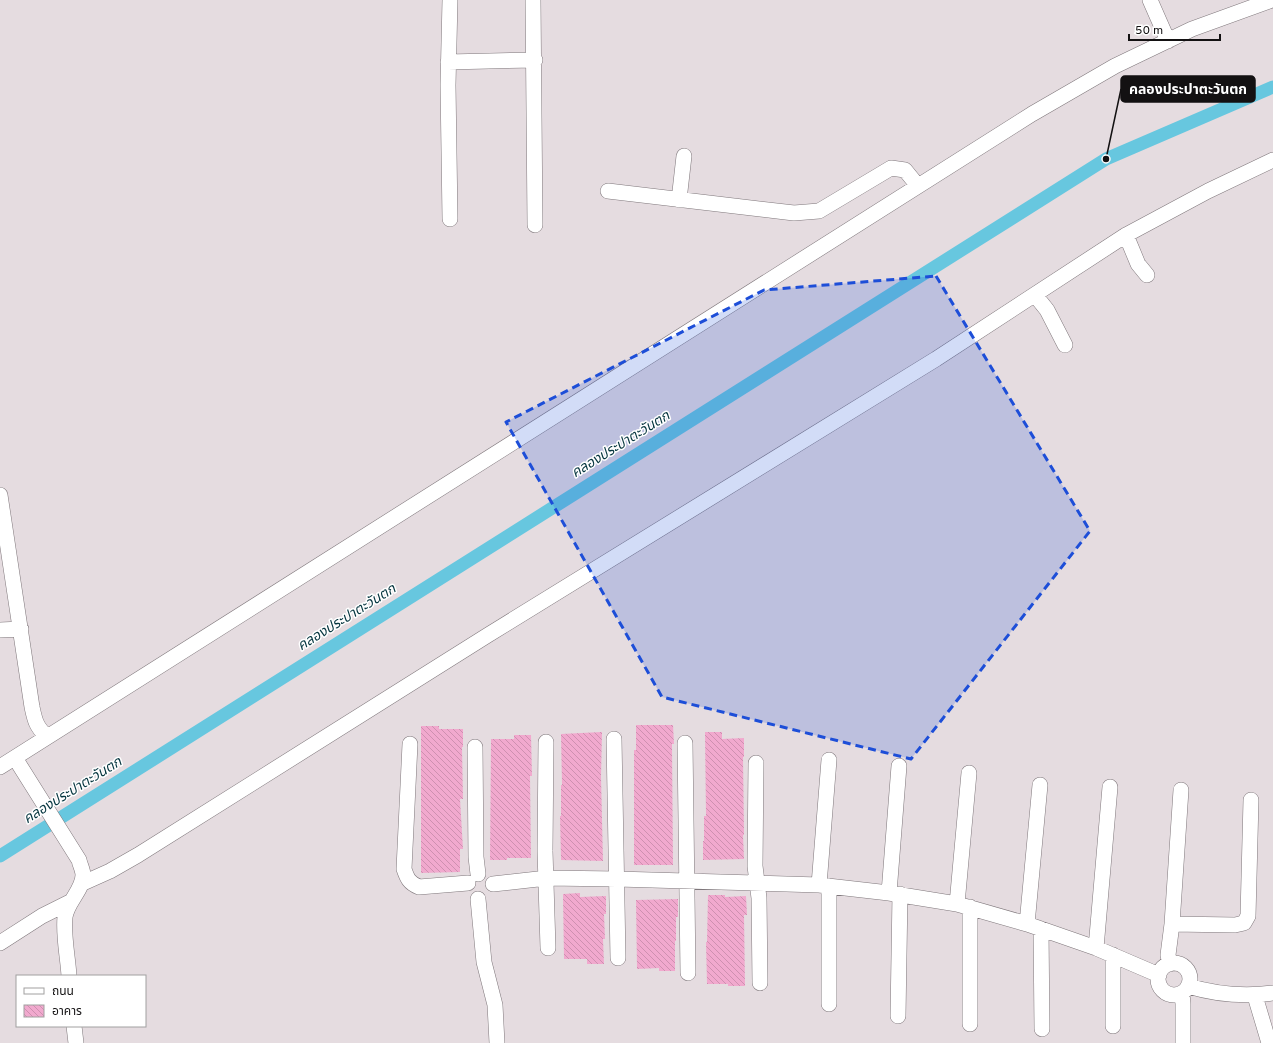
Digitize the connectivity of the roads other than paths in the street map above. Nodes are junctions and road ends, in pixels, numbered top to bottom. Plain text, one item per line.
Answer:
1 (450, 0) edge
2 (533, 0) edge
3 (1150, 0) edge
4 (1272, 0) edge
5 (1168, 41) junction
6 (535, 60) junction
7 (448, 62) junction
8 (684, 156) dead end
9 (1273, 160) edge
10 (918, 186) junction
11 (608, 191) dead end
12 (679, 200) junction
13 (450, 219) dead end
14 (536, 225) dead end
15 (1126, 235) junction
16 (1139, 264) dead end
17 (1035, 294) junction
18 (1065, 345) dead end
19 (0, 495) edge
20 (20, 629) junction
21 (0, 630) edge
22 (47, 737) junction
23 (614, 739) dead end
24 (546, 742) dead end
25 (685, 743) dead end
26 (410, 744) dead end
27 (476, 747) dead end
28 (14, 758) junction
29 (829, 760) dead end
30 (756, 763) dead end
31 (899, 766) dead end
32 (0, 767) edge
33 (969, 773) dead end
34 (1040, 785) dead end
35 (1110, 787) dead end
36 (1181, 790) dead end
37 (1251, 800) dead end
38 (473, 878) junction
39 (547, 878) junction
40 (617, 879) junction
41 (686, 881) junction
42 (757, 882) junction
43 (81, 884) junction
44 (492, 884) junction
45 (824, 885) junction
46 (895, 894) junction
47 (478, 898) junction
48 (70, 902) junction
49 (964, 906) junction
50 (1027, 924) junction
51 (1172, 924) junction
52 (1041, 929) junction
53 (0, 943) edge
54 (548, 948) dead end
55 (1096, 948) junction
56 (1113, 955) junction
57 (618, 958) dead end
58 (1170, 964) junction
59 (688, 973) dead end
60 (69, 975) edge
61 (1159, 975) junction
62 (760, 983) dead end
63 (1185, 989) junction
64 (1273, 993) edge
65 (1255, 996) junction
66 (829, 1004) dead end
67 (898, 1016) dead end
68 (970, 1024) dead end
69 (1113, 1026) dead end
70 (74, 1027) edge
71 (1042, 1029) dead end
72 (76, 1043) edge
73 (497, 1043) edge
74 (1184, 1043) edge
75 (1269, 1043) edge

1 - 7 street
2 - 6 street
3 - 5 street
4 - 5 street
5 - 10 street
6 - 7 street
6 - 14 street
7 - 13 street
8 - 12 street
9 - 15 street
10 - 12 street
10 - 22 street
11 - 12 street
15 - 16 street
15 - 17 street
17 - 18 street
17 - 43 street
19 - 20 street
20 - 21 street
20 - 22 street
22 - 28 street
23 - 40 street
24 - 39 street
25 - 41 street
26 - 38 street
27 - 38 street
28 - 32 street
28 - 43 street
29 - 45 street
30 - 42 street
31 - 46 street
33 - 49 street
34 - 50 street
35 - 55 street
36 - 51 street
37 - 51 street
38 - 44 street
38 - 47 street
39 - 40 street
39 - 44 street
39 - 54 street
40 - 41 street
40 - 57 street
41 - 42 street
41 - 59 street
42 - 45 street
42 - 62 street
43 - 48 street
44 - 47 street
45 - 46 street
45 - 66 street
46 - 49 street
46 - 67 street
47 - 73 street
48 - 53 street
48 - 60 street
49 - 50 street
49 - 68 street
50 - 52 street
51 - 58 street
52 - 55 street
52 - 71 street
55 - 56 street
56 - 61 street
56 - 69 street
58 - 61 street
58 - 63 street
61 - 63 street
63 - 65 street
63 - 74 street
64 - 65 street
65 - 75 street
70 - 72 street

